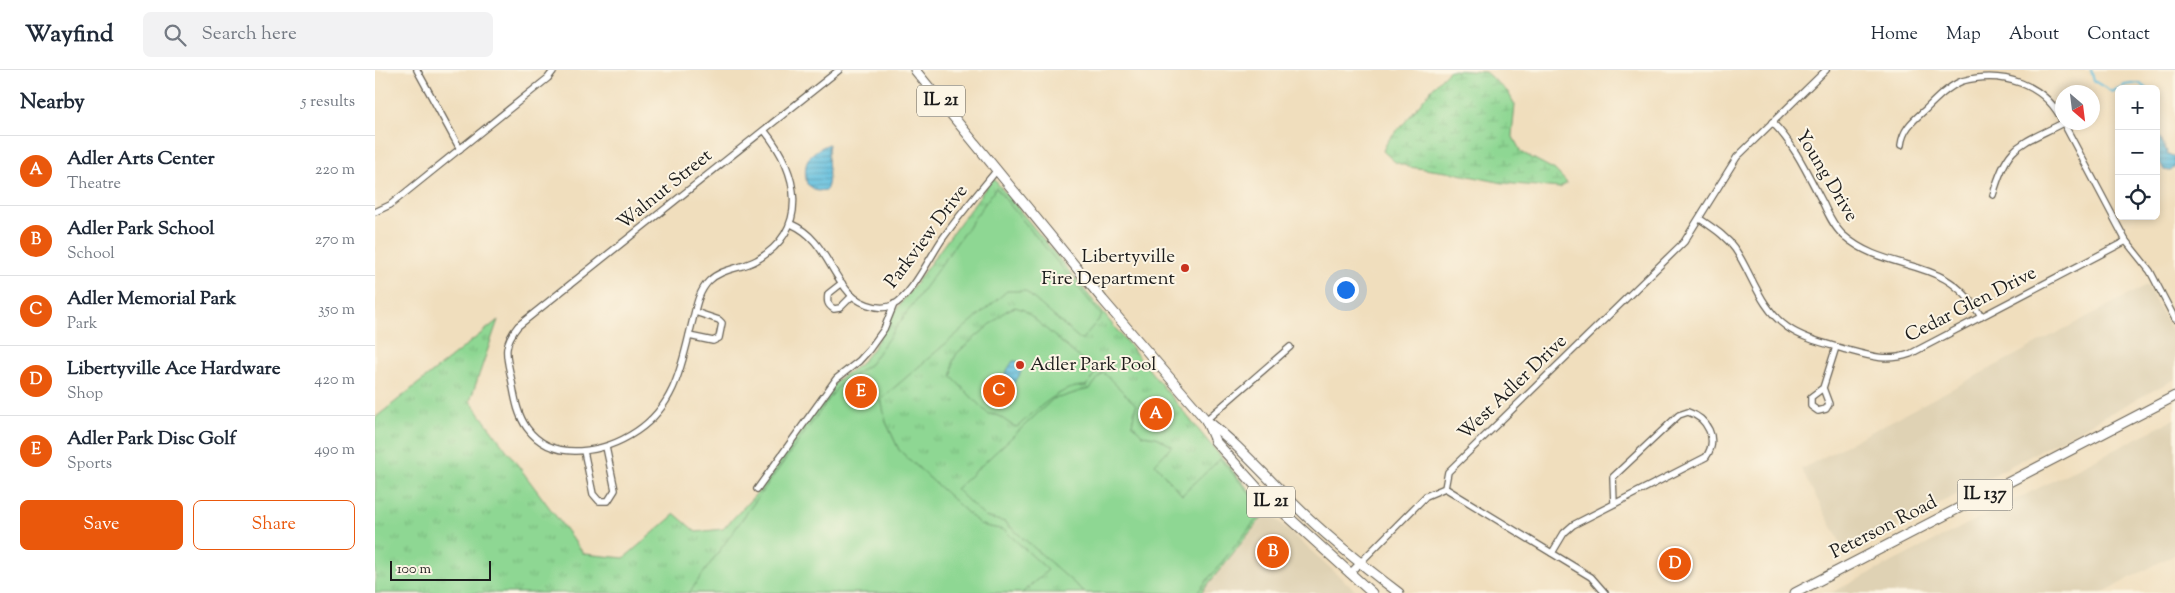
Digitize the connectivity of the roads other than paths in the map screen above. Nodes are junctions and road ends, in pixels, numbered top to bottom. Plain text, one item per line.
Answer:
1 (417, 70) edge
2 (554, 70) edge
3 (839, 70) edge
4 (915, 70) edge
5 (1826, 70) edge
6 (2055, 106) edge
7 (1772, 122) junction
8 (2055, 127) edge
9 (764, 130) junction
10 (2067, 130) edge
11 (1901, 145) dead end
12 (460, 149) junction
13 (997, 170) junction
14 (1993, 195) dead end
15 (375, 212) edge
16 (1701, 219) junction
17 (791, 224) junction
18 (2126, 241) junction
19 (842, 283) junction
20 (853, 296) junction
21 (894, 304) junction
22 (695, 312) junction
23 (1981, 317) junction
24 (2175, 319) edge
25 (689, 336) junction
26 (1290, 347) dead end
27 (1836, 347) junction
28 (1823, 388) dead end
29 (2175, 396) edge
30 (1206, 420) junction
31 (605, 447) junction
32 (584, 451) junction
33 (1445, 488) junction
34 (757, 489) dead end
35 (1614, 504) junction
36 (1551, 552) junction
37 (1359, 562) junction
38 (1349, 574) junction
39 (1372, 593) edge
40 (1399, 593) edge
41 (1605, 593) edge
42 (1795, 593) edge

1 - 12 street
2 - 12 street
3 - 9 street, Walnut Street
4 - 13 main road, IL 21
5 - 7 street, West Adler Drive
6 - 11 street
7 - 16 street, West Adler Drive
7 - 23 street, Young Drive
8 - 14 street
9 - 17 street
9 - 32 street, Walnut Street
10 - 18 street
12 - 15 street
13 - 21 street, Parkview Drive
13 - 30 main road, IL 21
16 - 27 street, Cedar Glen Drive
16 - 33 street, West Adler Drive
17 - 19 street, Parkview Drive
17 - 22 street
18 - 23 street, Cedar Glen Drive
18 - 24 street
19 - 20 street, Parkview Drive
19 - 20 street
20 - 21 street, Parkview Drive
21 - 34 street
22 - 25 street
22 - 25 street
23 - 27 street, Cedar Glen Drive
25 - 31 street
26 - 30 street
27 - 28 street
29 - 42 main road, Peterson Road / IL 137
30 - 37 main road, IL 21
30 - 38 main road, IL 21
31 - 32 street
31 - 32 street
33 - 36 street
33 - 37 street
35 - 35 street
35 - 36 street
36 - 41 street
37 - 38 street
37 - 40 main road, IL 21
38 - 39 main road, IL 21

